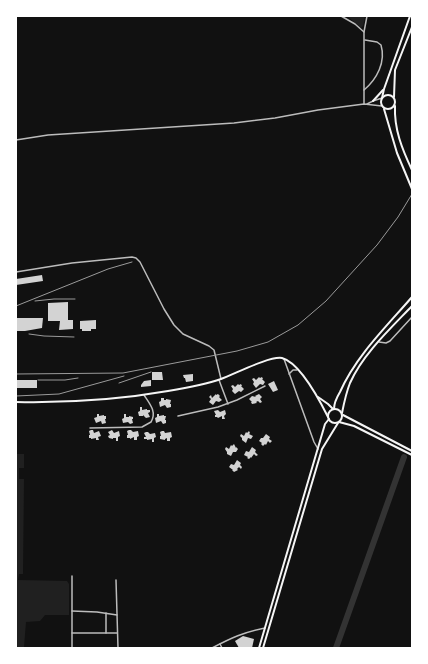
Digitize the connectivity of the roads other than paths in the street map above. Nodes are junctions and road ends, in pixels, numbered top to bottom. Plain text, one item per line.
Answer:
1 (341, 16) edge
2 (367, 16) edge
3 (410, 16) edge
4 (412, 27) edge
5 (364, 32) junction
6 (364, 40) junction
7 (384, 89) junction
8 (364, 90) junction
9 (394, 97) junction
10 (382, 98) junction
11 (373, 101) junction
12 (364, 104) junction
13 (367, 104) junction
14 (395, 106) junction
15 (383, 107) junction
16 (16, 140) edge
17 (412, 170) edge
18 (412, 189) edge
19 (16, 272) edge
20 (412, 297) edge
21 (412, 306) edge
22 (412, 317) edge
23 (379, 342) junction
24 (284, 359) junction
25 (298, 370) junction
26 (289, 374) junction
27 (220, 379) junction
28 (265, 386) dead end
29 (144, 395) junction
30 (317, 396) junction
31 (16, 402) edge
32 (228, 404) junction
33 (333, 409) junction
34 (342, 414) junction
35 (178, 416) dead end
36 (328, 418) junction
37 (338, 423) junction
38 (90, 428) dead end
39 (318, 448) junction
40 (412, 452) edge
41 (412, 455) edge
42 (72, 576) dead end
43 (116, 580) dead end
44 (72, 611) junction
45 (106, 613) junction
46 (117, 615) junction
47 (265, 628) junction
48 (72, 633) junction
49 (106, 633) junction
50 (117, 633) junction
51 (220, 644) junction
52 (216, 647) edge
53 (72, 648) edge
54 (118, 648) edge
55 (212, 648) edge
56 (222, 648) edge
57 (259, 648) edge
58 (263, 648) edge

1 - 5 street
2 - 5 street
3 - 7 main road
4 - 9 main road
5 - 6 street
6 - 8 street
6 - 8 street
7 - 10 main road
7 - 11 main road
8 - 12 street
9 - 10 main road
9 - 14 main road
10 - 11 street
10 - 15 main road
11 - 13 street
12 - 13 street
12 - 16 street
13 - 15 street
14 - 15 main road
14 - 17 main road
15 - 18 main road
19 - 27 street
20 - 33 main road
21 - 23 main road
22 - 23 street
23 - 34 main road
24 - 25 main road
24 - 26 street
24 - 27 main road
25 - 26 street
25 - 30 main road
26 - 39 street
27 - 29 main road
27 - 32 street
28 - 32 street
29 - 31 main road
29 - 38 street
30 - 33 main road
30 - 36 main road
32 - 35 street
33 - 34 main road
33 - 36 main road
34 - 37 main road
34 - 40 main road
36 - 37 main road
36 - 39 main road
37 - 41 main road
37 - 58 main road
39 - 47 main road
42 - 44 street
43 - 46 street
44 - 45 street
44 - 48 street
45 - 46 street
45 - 49 street
46 - 50 street
47 - 51 street
47 - 57 main road
48 - 49 street
48 - 53 street
49 - 50 street
50 - 54 street
51 - 52 street
51 - 56 street
52 - 55 street

